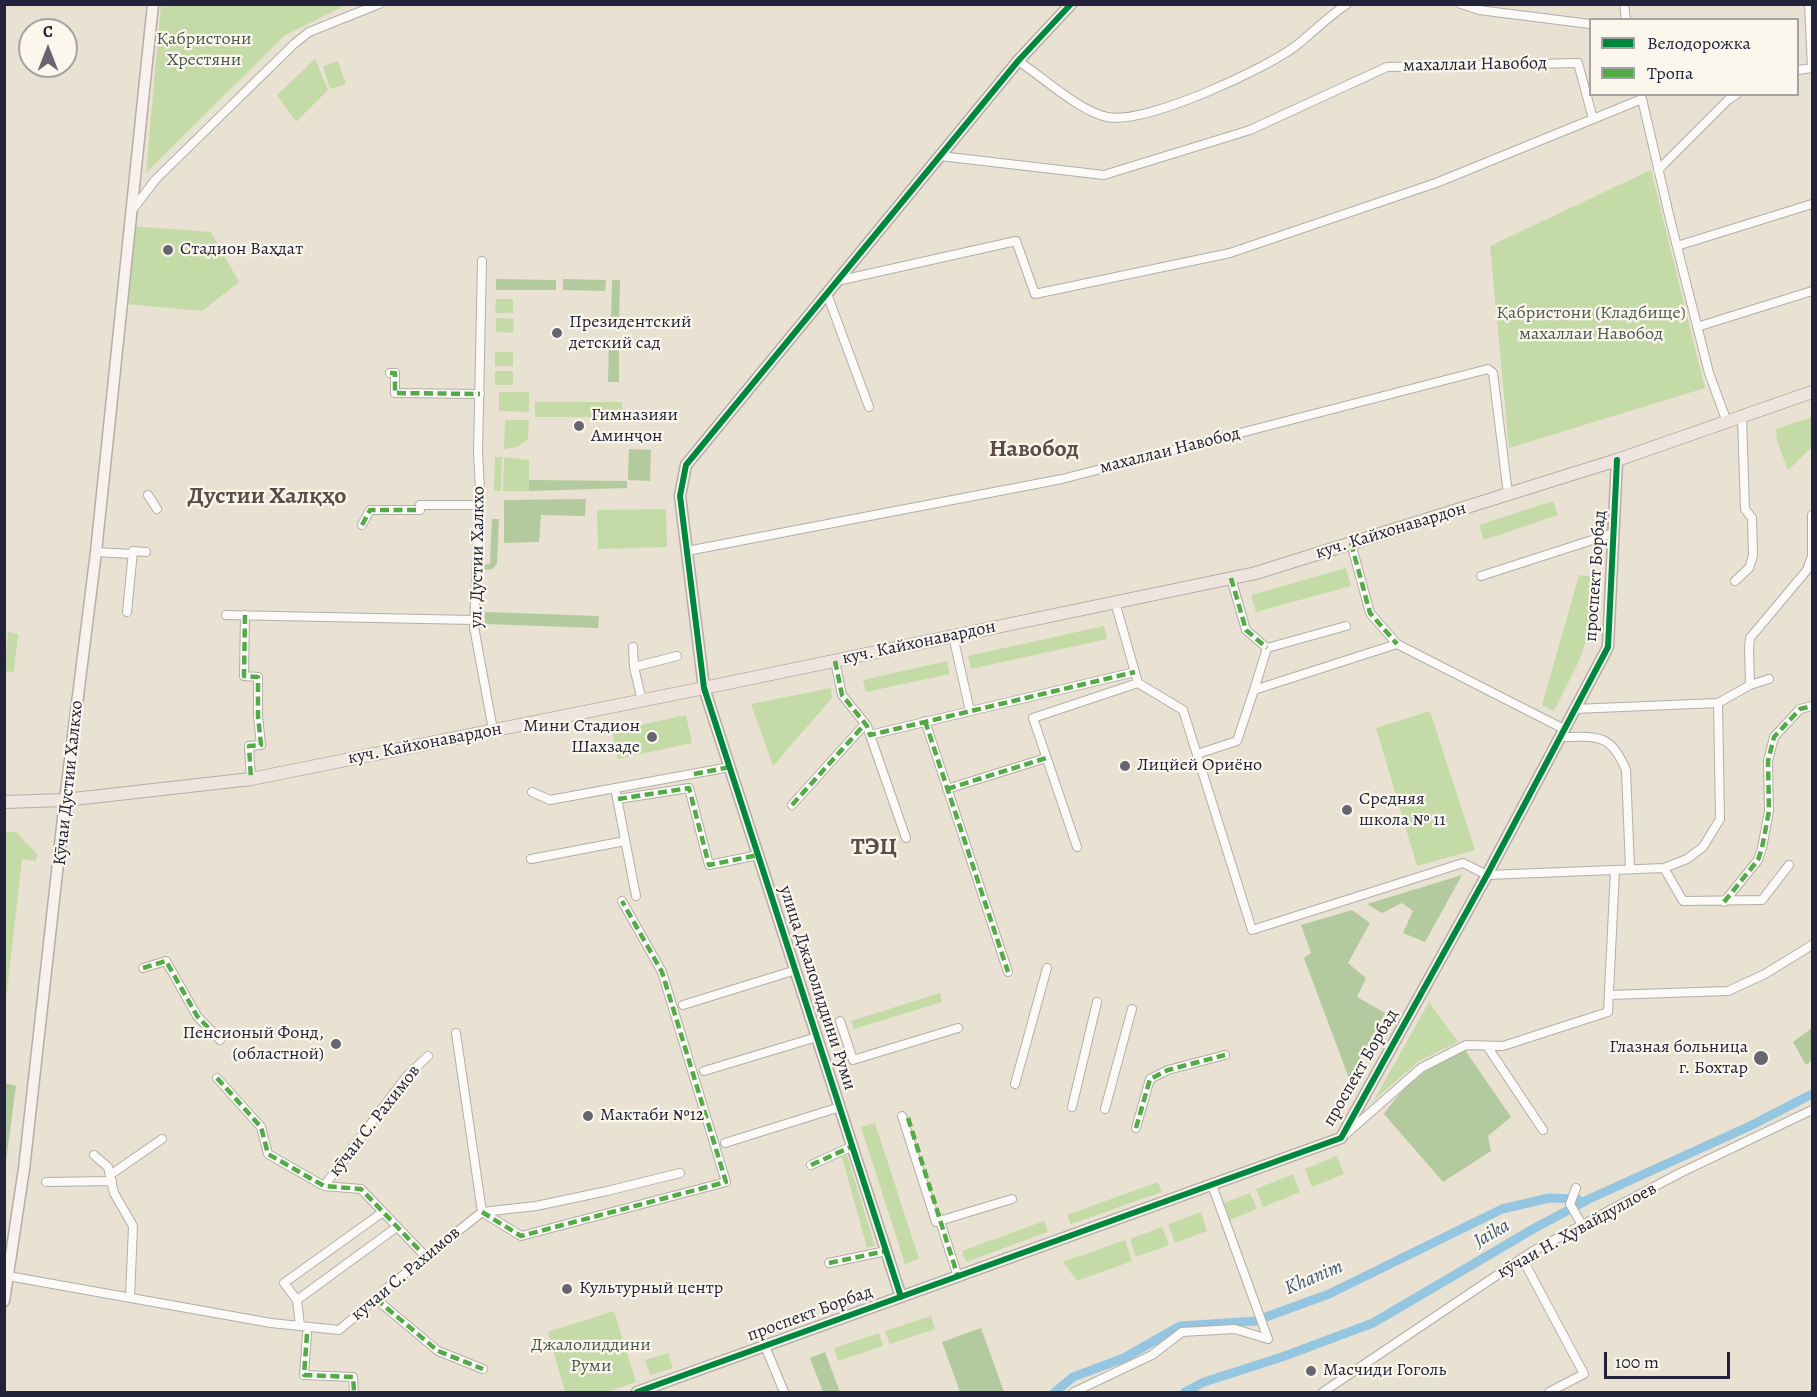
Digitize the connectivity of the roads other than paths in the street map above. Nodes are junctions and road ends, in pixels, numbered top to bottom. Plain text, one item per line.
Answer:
1 (153, 4) edge
2 (379, 4) edge
3 (1071, 4) edge
4 (1347, 4) edge
5 (1809, 4) edge
6 (1462, 5) edge
7 (1589, 24) edge
8 (1018, 61) junction
9 (1812, 68) edge
10 (1734, 96) edge
11 (1642, 99) edge
12 (1593, 119) junction
13 (940, 156) junction
14 (1658, 170) junction
15 (1812, 204) edge
16 (130, 213) junction
17 (1677, 246) junction
18 (482, 261) dead end
19 (837, 281) junction
20 (1812, 291) edge
21 (826, 294) junction
22 (1697, 327) junction
23 (390, 373) dead end
24 (1812, 392) edge
25 (480, 394) junction
26 (868, 407) dead end
27 (1742, 417) junction
28 (1727, 422) junction
29 (1617, 460) junction
30 (1509, 494) junction
31 (148, 495) dead end
32 (479, 505) junction
33 (156, 509) dead end
34 (1812, 515) edge
35 (362, 525) dead end
36 (1614, 533) junction
37 (1352, 543) junction
38 (687, 551) junction
39 (96, 552) junction
40 (146, 552) dead end
41 (132, 554) junction
42 (1481, 576) dead end
43 (1231, 578) junction
44 (1735, 581) dead end
45 (1115, 602) junction
46 (127, 612) dead end
47 (225, 615) dead end
48 (245, 615) junction
49 (474, 620) junction
50 (1346, 626) dead end
51 (953, 636) junction
52 (1397, 644) junction
53 (633, 647) dead end
54 (1267, 648) junction
55 (677, 656) dead end
56 (835, 661) junction
57 (634, 667) junction
58 (1135, 672) junction
59 (1769, 679) dead end
60 (1138, 683) junction
61 (1750, 685) junction
62 (704, 688) junction
63 (1254, 690) junction
64 (642, 700) junction
65 (1718, 703) junction
66 (1812, 706) edge
67 (1574, 709) junction
68 (970, 711) junction
69 (925, 721) junction
70 (865, 723) junction
71 (493, 730) junction
72 (1562, 733) junction
73 (870, 735) junction
74 (1197, 754) junction
75 (1046, 758) junction
76 (730, 767) junction
77 (251, 779) junction
78 (615, 788) junction
79 (947, 789) junction
80 (532, 792) dead end
81 (618, 799) junction
82 (65, 800) junction
83 (4, 802) edge
84 (792, 805) dead end
85 (906, 838) dead end
86 (625, 841) junction
87 (1077, 847) dead end
88 (758, 855) junction
89 (531, 859) dead end
90 (1790, 866) dead end
91 (1630, 868) junction
92 (1665, 868) junction
93 (1615, 870) junction
94 (1487, 874) junction
95 (636, 896) dead end
96 (622, 901) dead end
97 (1724, 902) junction
98 (1812, 945) edge
99 (143, 968) dead end
100 (1047, 968) dead end
101 (796, 970) junction
102 (1008, 972) dead end
103 (1609, 994) junction
104 (1097, 1002) dead end
105 (683, 1005) dead end
106 (1132, 1009) dead end
107 (840, 1021) dead end
108 (958, 1028) dead end
109 (456, 1033) dead end
110 (817, 1036) junction
111 (220, 1040) dead end
112 (1487, 1046) junction
113 (1225, 1055) dead end
114 (428, 1056) dead end
115 (704, 1071) dead end
116 (217, 1078) dead end
117 (1015, 1084) dead end
118 (840, 1107) junction
119 (1072, 1107) dead end
120 (1105, 1109) dead end
121 (1812, 1110) edge
122 (905, 1117) dead end
123 (1136, 1128) dead end
124 (1543, 1130) dead end
125 (1341, 1138) junction
126 (162, 1139) dead end
127 (725, 1143) dead end
128 (853, 1146) junction
129 (94, 1155) dead end
130 (811, 1166) dead end
131 (680, 1173) dead end
132 (111, 1178) junction
133 (46, 1182) dead end
134 (1212, 1185) junction
135 (324, 1186) junction
136 (1576, 1188) dead end
137 (1012, 1199) dead end
138 (383, 1212) junction
139 (482, 1212) junction
140 (940, 1221) junction
141 (1582, 1225) junction
142 (397, 1227) junction
143 (886, 1251) junction
144 (426, 1257) junction
145 (1522, 1258) junction
146 (829, 1263) dead end
147 (8, 1276) junction
148 (958, 1277) junction
149 (901, 1297) junction
150 (130, 1298) junction
151 (376, 1299) junction
152 (297, 1300) junction
153 (4, 1301) edge
154 (300, 1326) junction
155 (307, 1334) dead end
156 (765, 1346) junction
157 (483, 1369) dead end
158 (354, 1392) edge
159 (637, 1392) edge
160 (784, 1392) edge
161 (1074, 1392) edge
162 (1323, 1392) edge
163 (1550, 1392) edge

1 - 16 street, Кӯчаи Дустии Халкхо
2 - 16 street
3 - 8 street, улица Джалолиддини Руми
4 - 8 street
5 - 9 street
6 - 7 street
8 - 13 street, улица Джалолиддини Руми
10 - 14 street
11 - 12 street
11 - 14 street
12 - 13 street, махаллаи Навобод
12 - 19 street
13 - 19 street, улица Джалолиддини Руми
14 - 17 street
15 - 17 street
16 - 39 street, Кӯчаи Дустии Халкхо
17 - 22 street
18 - 25 street, ул. Дустии Халкхо
19 - 21 street, улица Джалолиддини Руми
20 - 22 street
21 - 26 street
21 - 38 street, улица Джалолиддини Руми
22 - 28 street
23 - 25 street
24 - 27 main road, куч. Кайхонавардон
25 - 32 street, ул. Дустии Халкхо
27 - 28 main road, куч. Кайхонавардон
27 - 44 street
28 - 29 main road, куч. Кайхонавардон
29 - 30 main road, куч. Кайхонавардон
29 - 36 street, проспект Борбад
30 - 37 main road, куч. Кайхонавардон
30 - 38 street, махаллаи Навобод
31 - 33 street
32 - 35 street
32 - 49 street, ул. Дустии Халкхо
34 - 61 street
36 - 42 street
36 - 67 street, проспект Борбад
37 - 43 main road, куч. Кайхонавардон
37 - 52 street
38 - 62 street, улица Джалолиддини Руми
39 - 41 street
39 - 82 street, Кӯчаи Дустии Халкхо
40 - 41 street
41 - 46 street
43 - 45 main road, куч. Кайхонавардон
43 - 54 street
45 - 51 main road, куч. Кайхонавардон
45 - 58 street
47 - 48 street
48 - 49 street
48 - 77 street
49 - 71 street, ул. Дустии Халкхо
50 - 54 street
51 - 56 main road, куч. Кайхонавардон
51 - 68 street
52 - 63 street
52 - 72 street
53 - 57 street
54 - 63 street
55 - 57 street
56 - 62 main road, куч. Кайхонавардон
56 - 70 street
57 - 64 street
58 - 60 street
58 - 68 street
59 - 61 street
60 - 74 street
60 - 75 street
61 - 65 street
62 - 64 main road, куч. Кайхонавардон
62 - 76 street, улица Джалолиддини Руми
63 - 74 street
64 - 71 main road, куч. Кайхонавардон
65 - 67 street
65 - 92 street
66 - 97 street
67 - 72 street, проспект Борбад
68 - 69 street
69 - 73 street
69 - 79 street
70 - 73 street
70 - 84 street
71 - 77 main road, куч. Кайхонавардон
72 - 91 street
72 - 94 street, проспект Борбад
73 - 85 street
74 - 94 street
75 - 79 street
75 - 87 street
76 - 78 street
76 - 88 street, улица Джалолиддини Руми
77 - 82 main road, куч. Кайхонавардон
78 - 80 street
78 - 81 street
79 - 102 street
81 - 86 street
81 - 88 street
82 - 83 main road, куч. Кайхонавардон
82 - 147 street, Кӯчаи Дустии Халкхо
86 - 89 street
86 - 95 street
88 - 101 street, улица Джалолиддини Руми
90 - 97 street
91 - 92 street
91 - 93 street
92 - 97 street
93 - 94 street
93 - 103 street
94 - 125 street, проспект Борбад
96 - 139 street
98 - 103 street
99 - 111 street
100 - 117 street
101 - 105 street
101 - 110 street, улица Джалолиддини Руми
103 - 112 street
104 - 119 street
106 - 120 street
107 - 108 street
109 - 139 street
110 - 115 street
110 - 118 street, улица Джалолиддини Руми
112 - 124 street
112 - 125 street
113 - 123 street
114 - 135 street, кӯчаи С. Рахимов
116 - 135 street
118 - 127 street
118 - 128 street, улица Джалолиддини Руми
121 - 141 street, кӯчаи Н. Ҳувайдуллоев
122 - 140 street
125 - 134 street, проспект Борбад
126 - 132 street
128 - 130 street
128 - 143 street, улица Джалолиддини Руми
129 - 132 street
131 - 139 street
132 - 133 street
132 - 150 street
134 - 148 street, проспект Борбад
134 - 161 street
135 - 138 street
136 - 141 street
137 - 140 street
138 - 142 street
138 - 152 street
139 - 144 street, кучаи С. Рахимов
140 - 148 street
141 - 145 street, кӯчаи Н. Ҳувайдуллоев
142 - 144 street
142 - 152 street
143 - 146 street
143 - 149 street, улица Джалолиддини Руми
144 - 151 street, кучаи С. Рахимов
145 - 162 street, кӯчаи Н. Ҳувайдуллоев
145 - 163 street
147 - 150 street, кучаи С. Рахимов
147 - 153 street, Кӯчаи Дустии Халкхо
148 - 149 street, проспект Борбад
149 - 156 street, проспект Борбад
150 - 154 street, кучаи С. Рахимов
151 - 154 street, кучаи С. Рахимов
151 - 157 street
152 - 154 street
155 - 158 street
156 - 159 street, проспект Борбад
156 - 160 street

